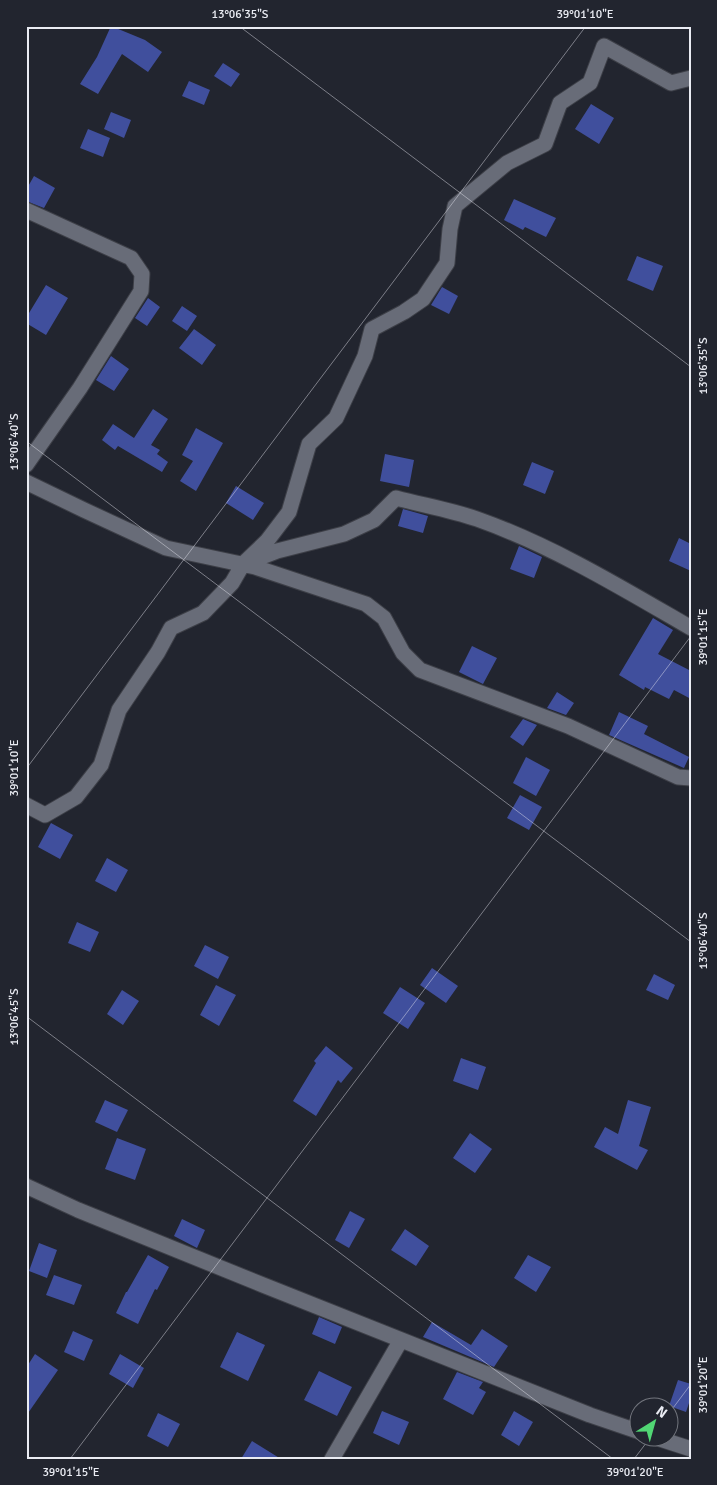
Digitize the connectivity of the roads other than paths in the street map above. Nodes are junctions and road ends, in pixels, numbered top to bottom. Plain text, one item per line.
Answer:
1 (691, 78) edge
2 (26, 210) edge
3 (26, 465) edge
4 (26, 482) edge
5 (243, 564) junction
6 (691, 628) edge
7 (691, 778) edge
8 (26, 805) edge
9 (26, 1186) edge
10 (400, 1340) junction
11 (630, 1429) edge
12 (332, 1459) edge

1 - 5 street
2 - 3 street
4 - 5 street
5 - 6 street
5 - 7 street
5 - 8 street
9 - 10 street
10 - 11 street
10 - 12 street

